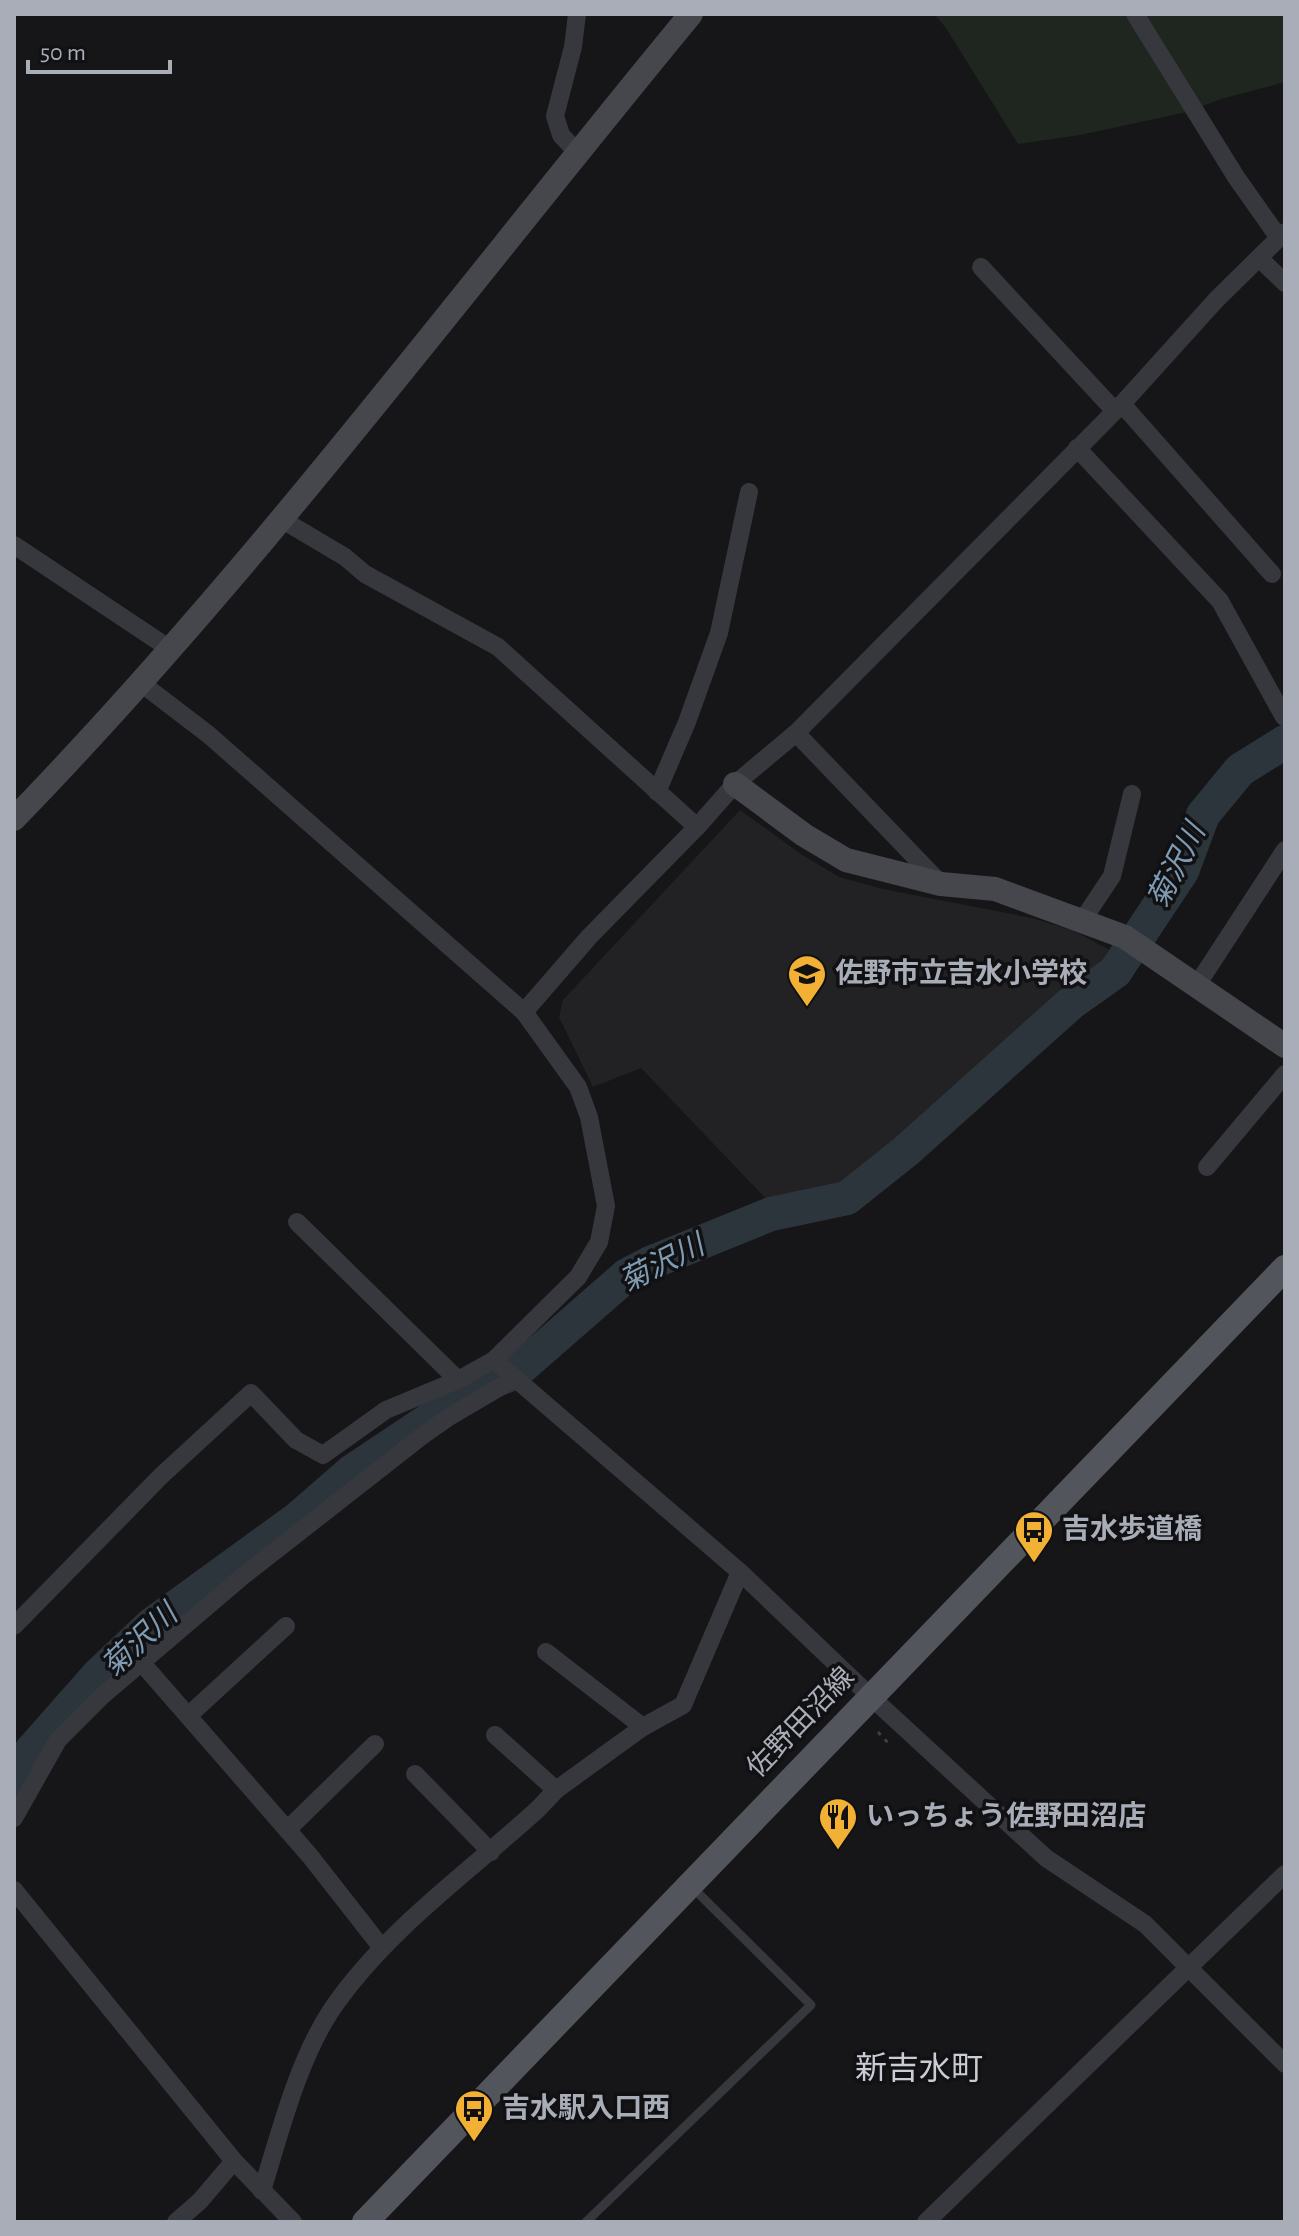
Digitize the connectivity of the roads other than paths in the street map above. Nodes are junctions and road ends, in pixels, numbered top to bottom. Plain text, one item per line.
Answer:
1 (577, 14) edge
2 (691, 14) edge
3 (1135, 14) edge
4 (577, 152) junction
5 (1282, 235) edge
6 (1259, 258) junction
7 (981, 267) dead end
8 (1285, 283) edge
9 (1118, 407) junction
10 (1077, 448) junction
11 (749, 492) dead end
12 (281, 519) junction
13 (14, 545) edge
14 (1272, 574) dead end
15 (170, 649) junction
16 (141, 683) junction
17 (1284, 717) edge
18 (796, 733) junction
19 (735, 784) junction
20 (657, 792) junction
21 (1132, 794) dead end
22 (14, 819) edge
23 (697, 827) junction
24 (1285, 850) edge
25 (941, 884) junction
26 (1082, 921) junction
27 (1197, 985) junction
28 (524, 1012) junction
29 (1282, 1036) edge
30 (1285, 1074) edge
31 (1207, 1167) dead end
32 (297, 1222) dead end
33 (1285, 1268) edge
34 (494, 1360) junction
35 (515, 1378) junction
36 (458, 1380) junction
37 (740, 1572) junction
38 (14, 1626) edge
39 (286, 1626) dead end
40 (546, 1652) dead end
41 (141, 1662) junction
42 (870, 1696) junction
43 (188, 1716) junction
44 (643, 1727) junction
45 (495, 1735) dead end
46 (375, 1744) dead end
47 (415, 1774) dead end
48 (556, 1790) junction
49 (14, 1818) edge
50 (287, 1830) junction
51 (491, 1852) junction
52 (1285, 1874) edge
53 (691, 1886) junction
54 (14, 1890) edge
55 (382, 1948) junction
56 (1189, 1966) junction
57 (1285, 2064) edge
58 (234, 2161) junction
59 (262, 2191) junction
60 (176, 2222) edge
61 (293, 2222) edge
62 (365, 2222) edge
63 (586, 2222) edge
64 (926, 2222) edge

1 - 4 street
2 - 4 street
3 - 5 street
4 - 12 street
5 - 6 street
6 - 8 street
6 - 9 street
7 - 9 street
9 - 10 street
9 - 14 street
10 - 17 street
10 - 18 street
11 - 20 street
12 - 15 street
12 - 20 street
13 - 15 street
15 - 16 street
16 - 22 street
16 - 28 street
18 - 19 street
18 - 25 street
19 - 23 street
19 - 25 street
20 - 23 street
21 - 26 street
23 - 28 street
24 - 27 street
25 - 26 street
26 - 27 street
27 - 29 street
28 - 34 street
30 - 31 street
32 - 36 street
33 - 42 main road, 佐野田沼線
34 - 35 street
34 - 36 street
35 - 37 street
35 - 41 street
36 - 38 street
37 - 42 street
37 - 44 street
39 - 43 street
40 - 44 street
41 - 43 street
41 - 49 street
42 - 53 main road, 佐野田沼線
42 - 56 street
43 - 50 street
44 - 48 street
45 - 48 street
46 - 50 street
47 - 51 street
48 - 51 street
50 - 55 street
51 - 55 street
52 - 56 street
53 - 62 main road, 佐野田沼線
53 - 63 lane
54 - 58 street
55 - 59 street
56 - 57 street
56 - 64 street
58 - 59 street
58 - 60 street
59 - 61 street

